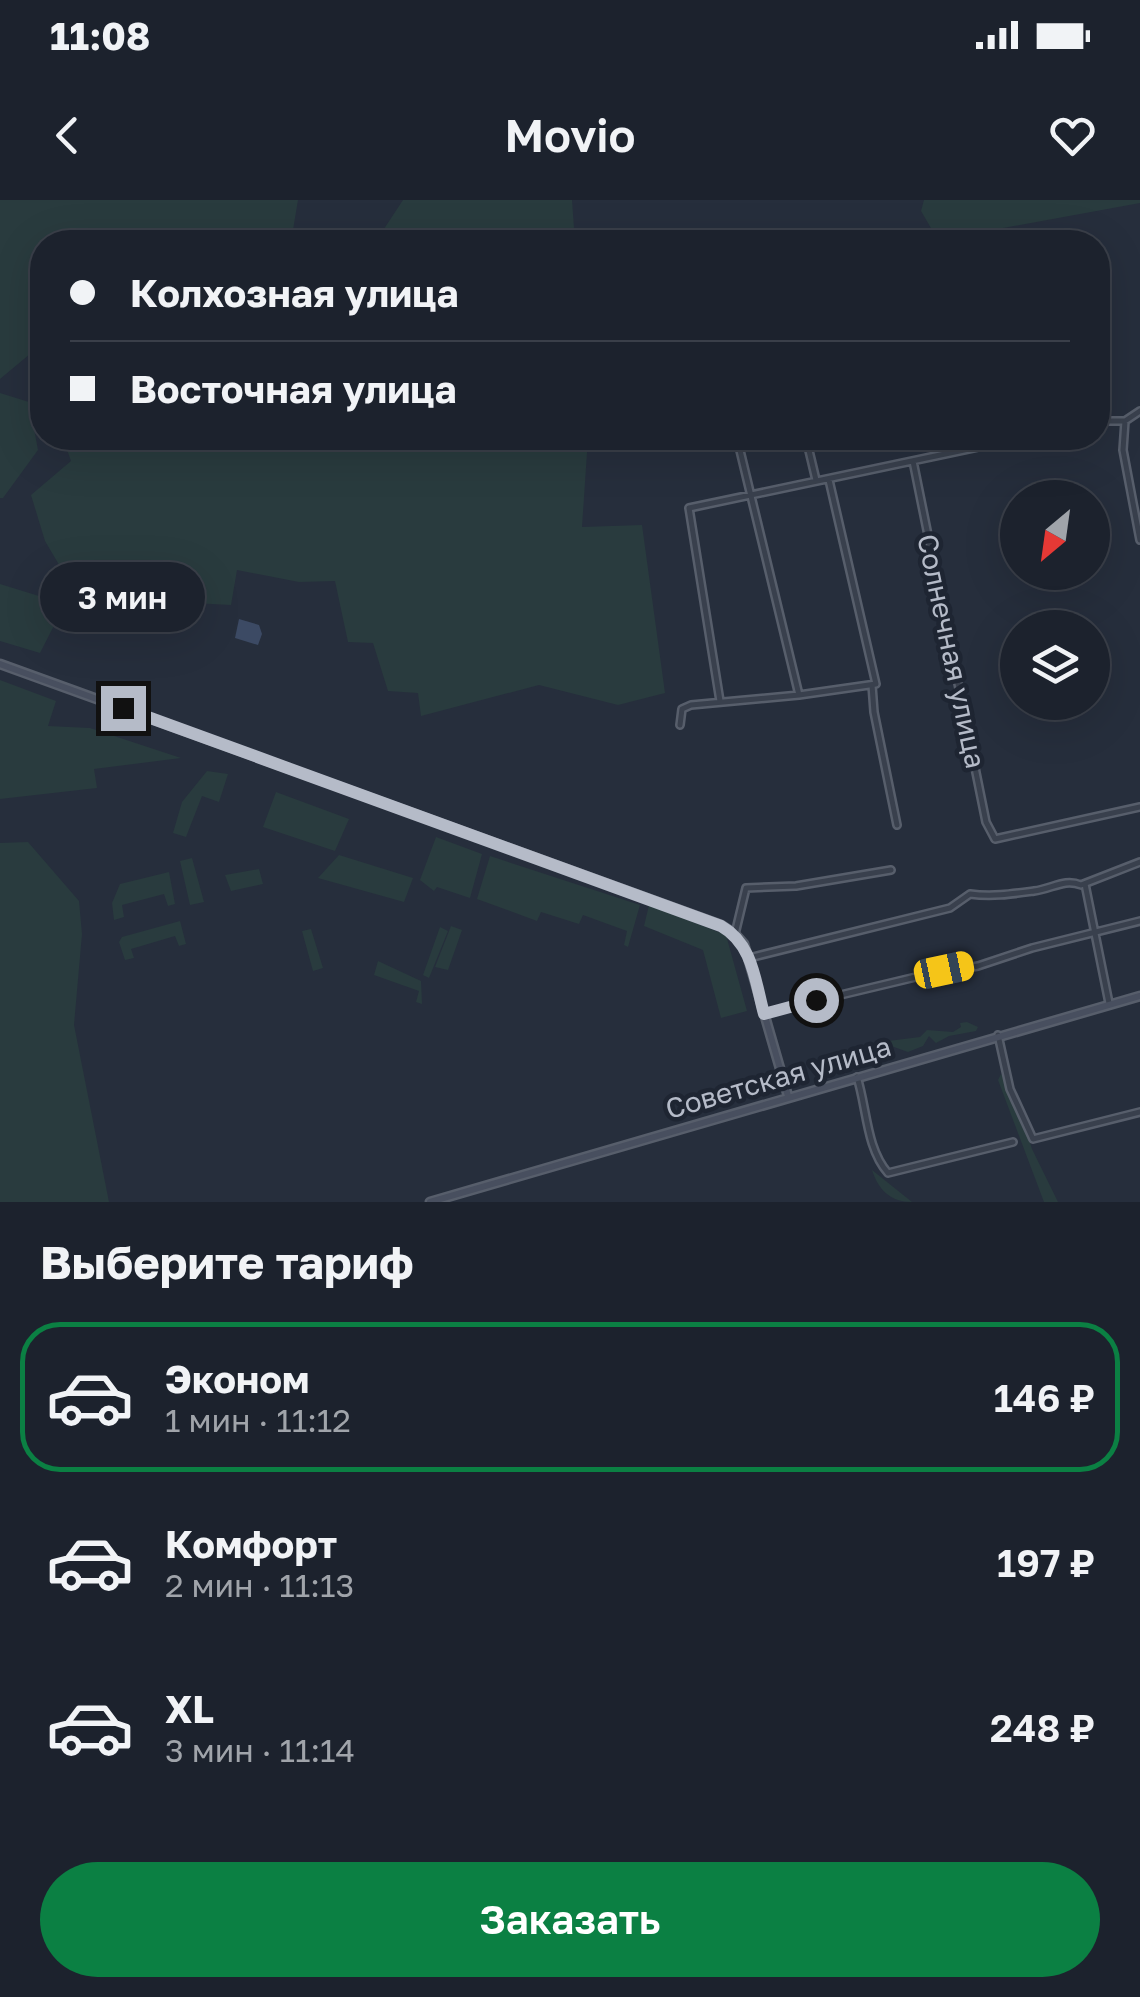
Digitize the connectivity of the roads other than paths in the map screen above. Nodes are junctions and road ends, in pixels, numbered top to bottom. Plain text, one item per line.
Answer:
1 (1140, 411) edge
2 (1125, 420) junction
3 (1110, 421) edge
4 (740, 450) edge
5 (809, 450) edge
6 (967, 450) edge
7 (913, 462) junction
8 (816, 480) junction
9 (829, 480) junction
10 (751, 494) junction
11 (1140, 540) edge
12 (0, 664) edge
13 (874, 684) junction
14 (800, 696) junction
15 (720, 701) junction
16 (680, 725) dead end
17 (1140, 807) edge
18 (897, 826) dead end
19 (1140, 862) edge
20 (891, 870) dead end
21 (1085, 884) junction
22 (1140, 922) edge
23 (1096, 933) junction
24 (735, 934) junction
25 (749, 958) junction
26 (1140, 996) edge
27 (1108, 1003) junction
28 (764, 1014) junction
29 (998, 1035) junction
30 (857, 1077) junction
31 (788, 1096) junction
32 (1140, 1112) edge
33 (1013, 1142) dead end
34 (430, 1202) edge

1 - 2 street
2 - 3 street
2 - 11 street
4 - 10 street
5 - 8 street
6 - 7 street
7 - 9 street
7 - 17 street, Солнечная улица
8 - 9 street
8 - 10 street
9 - 13 street
10 - 14 street
10 - 15 street
12 - 24 main road
13 - 14 street
13 - 18 street
14 - 15 street
15 - 16 street
19 - 21 street
20 - 24 street
21 - 23 street
21 - 25 street
22 - 23 street
23 - 27 street
23 - 28 street
24 - 25 main road
25 - 28 main road
26 - 27 main road, Советская улица
27 - 29 main road, Советская улица
28 - 31 main road
29 - 30 main road, Советская улица
29 - 32 street
30 - 31 main road, Советская улица
30 - 33 street
31 - 34 main road, Советская улица

